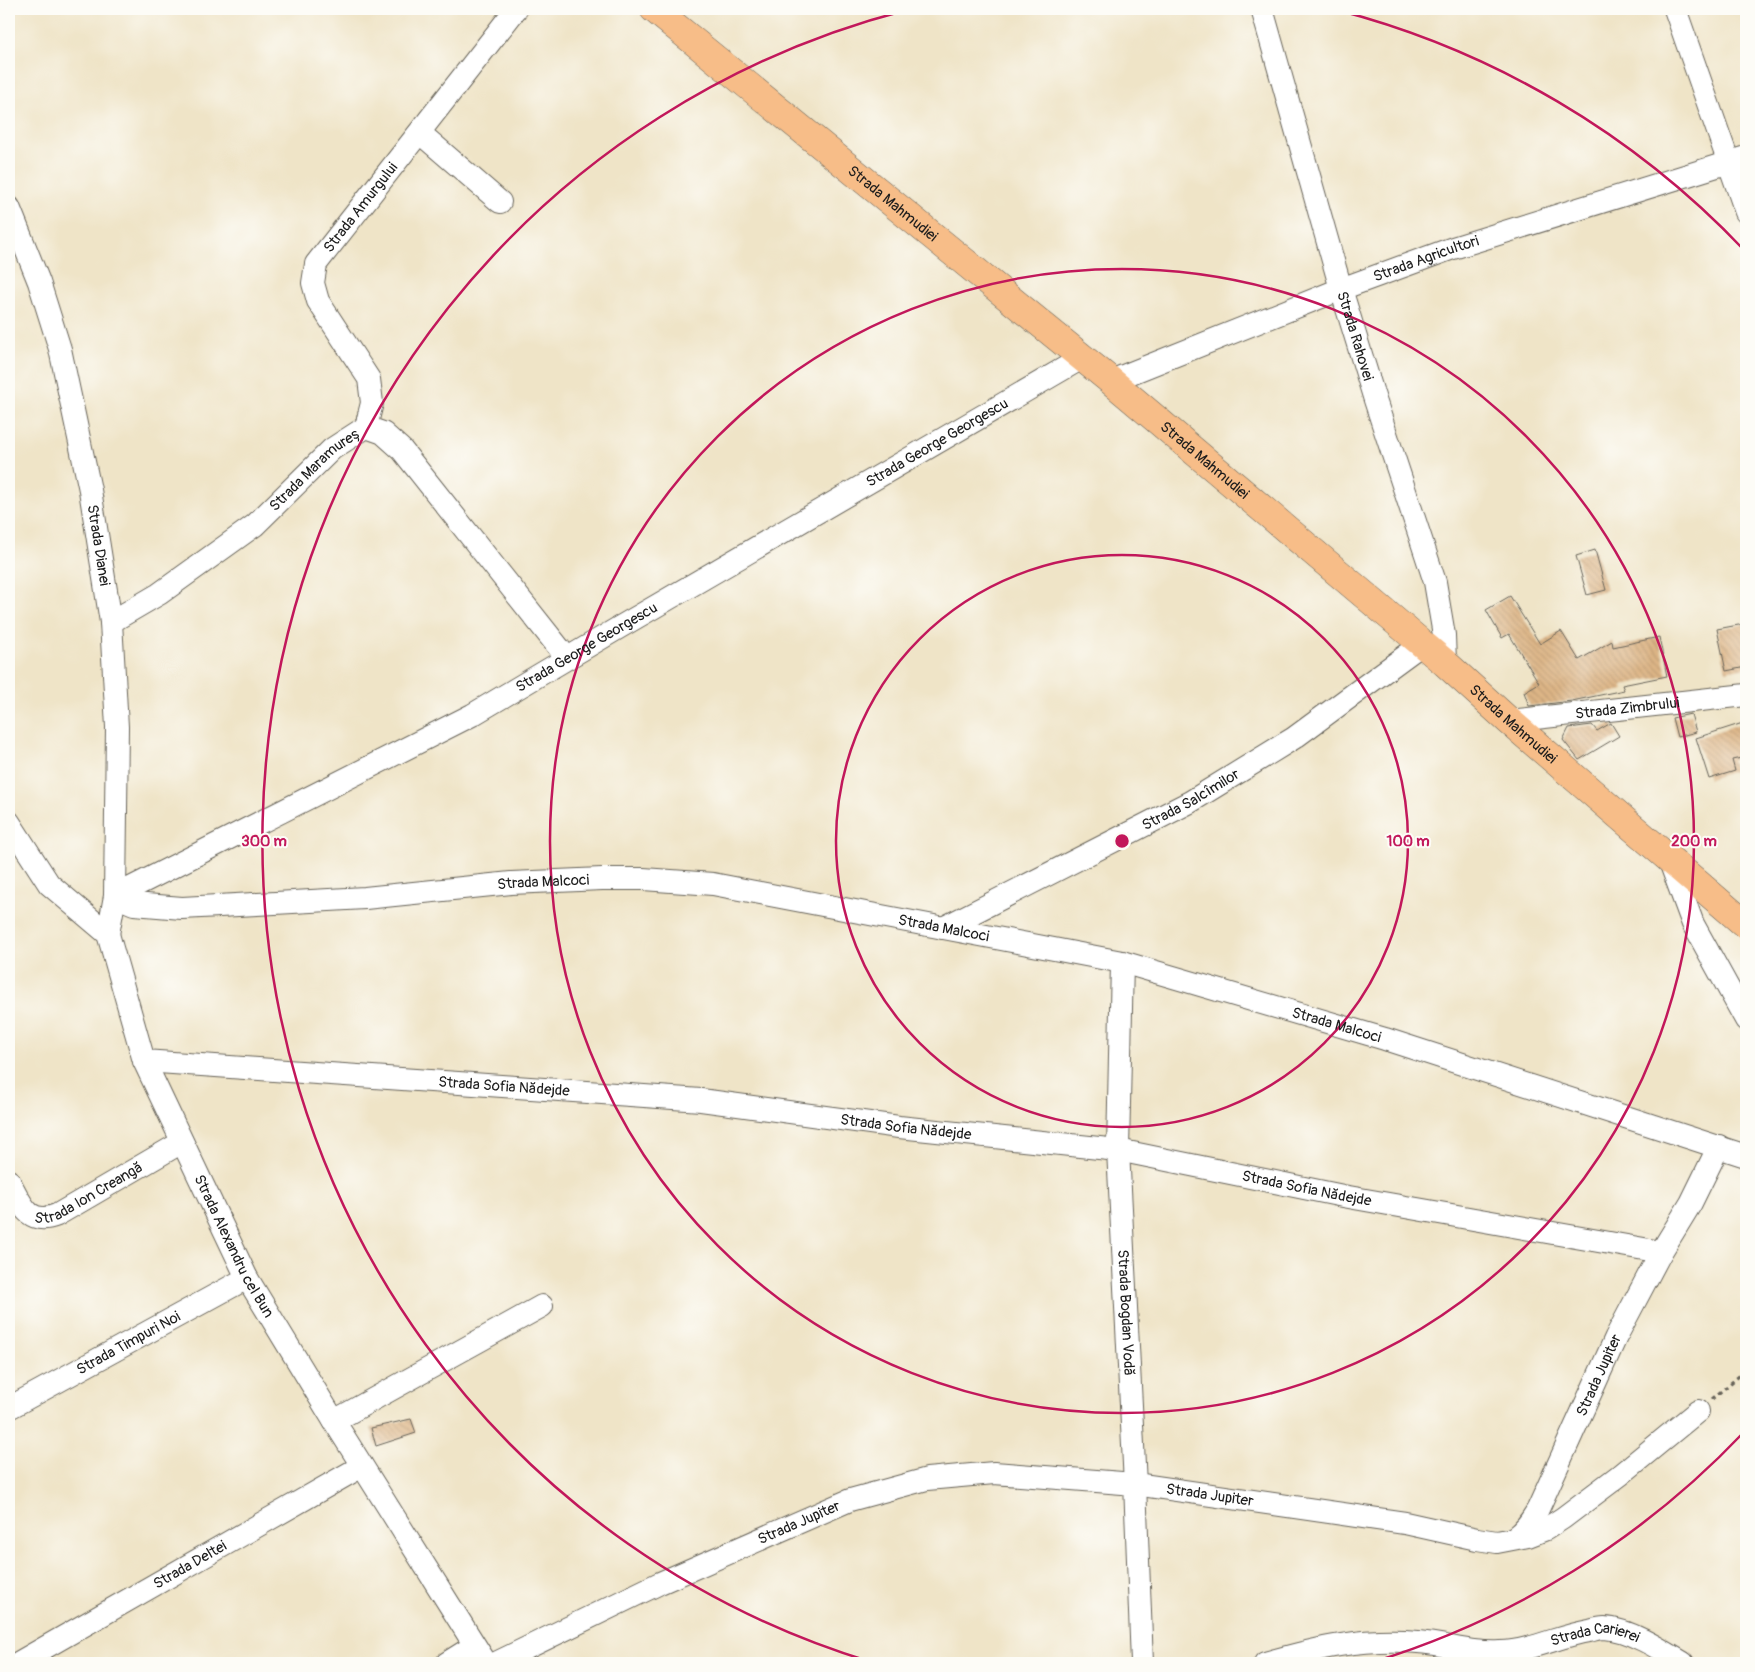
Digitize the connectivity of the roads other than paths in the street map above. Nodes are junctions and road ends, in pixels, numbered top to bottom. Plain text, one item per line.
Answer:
1 (516, 9) edge
2 (654, 9) edge
3 (1262, 9) edge
4 (1675, 9) edge
5 (420, 133) junction
6 (1737, 160) edge
7 (500, 202) dead end
8 (9, 207) edge
9 (1746, 212) edge
10 (1341, 289) junction
11 (1082, 358) junction
12 (1111, 382) junction
13 (366, 427) junction
14 (110, 622) junction
15 (1422, 644) junction
16 (566, 658) junction
17 (1445, 663) junction
18 (1746, 695) edge
19 (1509, 721) junction
20 (9, 822) edge
21 (1669, 859) junction
22 (116, 896) junction
23 (1746, 925) edge
24 (942, 928) junction
25 (108, 934) junction
26 (1122, 962) junction
27 (1746, 1020) edge
28 (144, 1061) junction
29 (182, 1142) junction
30 (1718, 1146) junction
31 (1118, 1150) junction
32 (1746, 1156) edge
33 (9, 1181) edge
34 (1661, 1252) junction
35 (247, 1278) junction
36 (542, 1306) dead end
37 (9, 1408) edge
38 (1698, 1411) road end
39 (334, 1421) junction
40 (362, 1466) junction
41 (1136, 1484) junction
42 (1513, 1539) junction
43 (1334, 1654) edge
44 (480, 1655) edge
45 (18, 1663) edge
46 (447, 1663) edge
47 (496, 1663) edge
48 (1142, 1663) edge
49 (1265, 1663) edge
50 (1683, 1663) edge

1 - 5 street, Strada Amurgului
2 - 11 main road, Strada Mahmudiei
3 - 10 street, Strada Rahovei
4 - 6 street
5 - 7 street
5 - 13 street, Strada Amurgului
6 - 9 street
6 - 10 street, Strada Agricultori
8 - 14 street, Strada Dianei
10 - 12 street, Strada Agricultori
10 - 17 street, Strada Rahovei
11 - 12 main road, Strada Mahmudiei
11 - 16 street, Strada George Georgescu
12 - 15 main road, Strada Mahmudiei
13 - 14 street, Strada Maramureș
13 - 16 street, Strada Maramureș
14 - 22 street, Strada Dianei
15 - 17 main road, Strada Mahmudiei
15 - 24 street, Strada Salcîmilor
16 - 22 street, Strada George Georgescu
17 - 19 main road, Strada Mahmudiei
18 - 19 street, Strada Zimbrului
19 - 21 main road, Strada Mahmudiei
20 - 25 street
21 - 23 main road, Strada Mahmudiei
21 - 27 street
22 - 24 street, Strada Malcoci
22 - 25 street
24 - 26 street, Strada Malcoci
25 - 28 street, Strada Alexandru cel Bun
26 - 30 street, Strada Malcoci
26 - 31 street, Strada Bogdan Vodă
28 - 29 street, Strada Alexandru cel Bun
28 - 31 street, Strada Sofia Nădejde
29 - 33 street, Strada Ion Creangă
29 - 35 street, Strada Alexandru cel Bun
30 - 32 street, Strada Malcoci
30 - 34 street, Strada Jupiter
31 - 34 street, Strada Sofia Nădejde
31 - 41 street, Strada Bogdan Vodă
34 - 42 street, Strada Jupiter
35 - 37 street, Strada Timpuri Noi
35 - 39 street, Strada Alexandru cel Bun
36 - 39 street
38 - 42 street
39 - 40 street, Strada Alexandru cel Bun
40 - 44 street, Strada Alexandru cel Bun
40 - 45 street, Strada Deltei
41 - 42 street, Strada Jupiter
41 - 47 street, Strada Jupiter
41 - 48 street, Strada Bogdan Vodă
43 - 49 street, Strada Carierei
43 - 50 street, Strada Carierei
44 - 46 street

